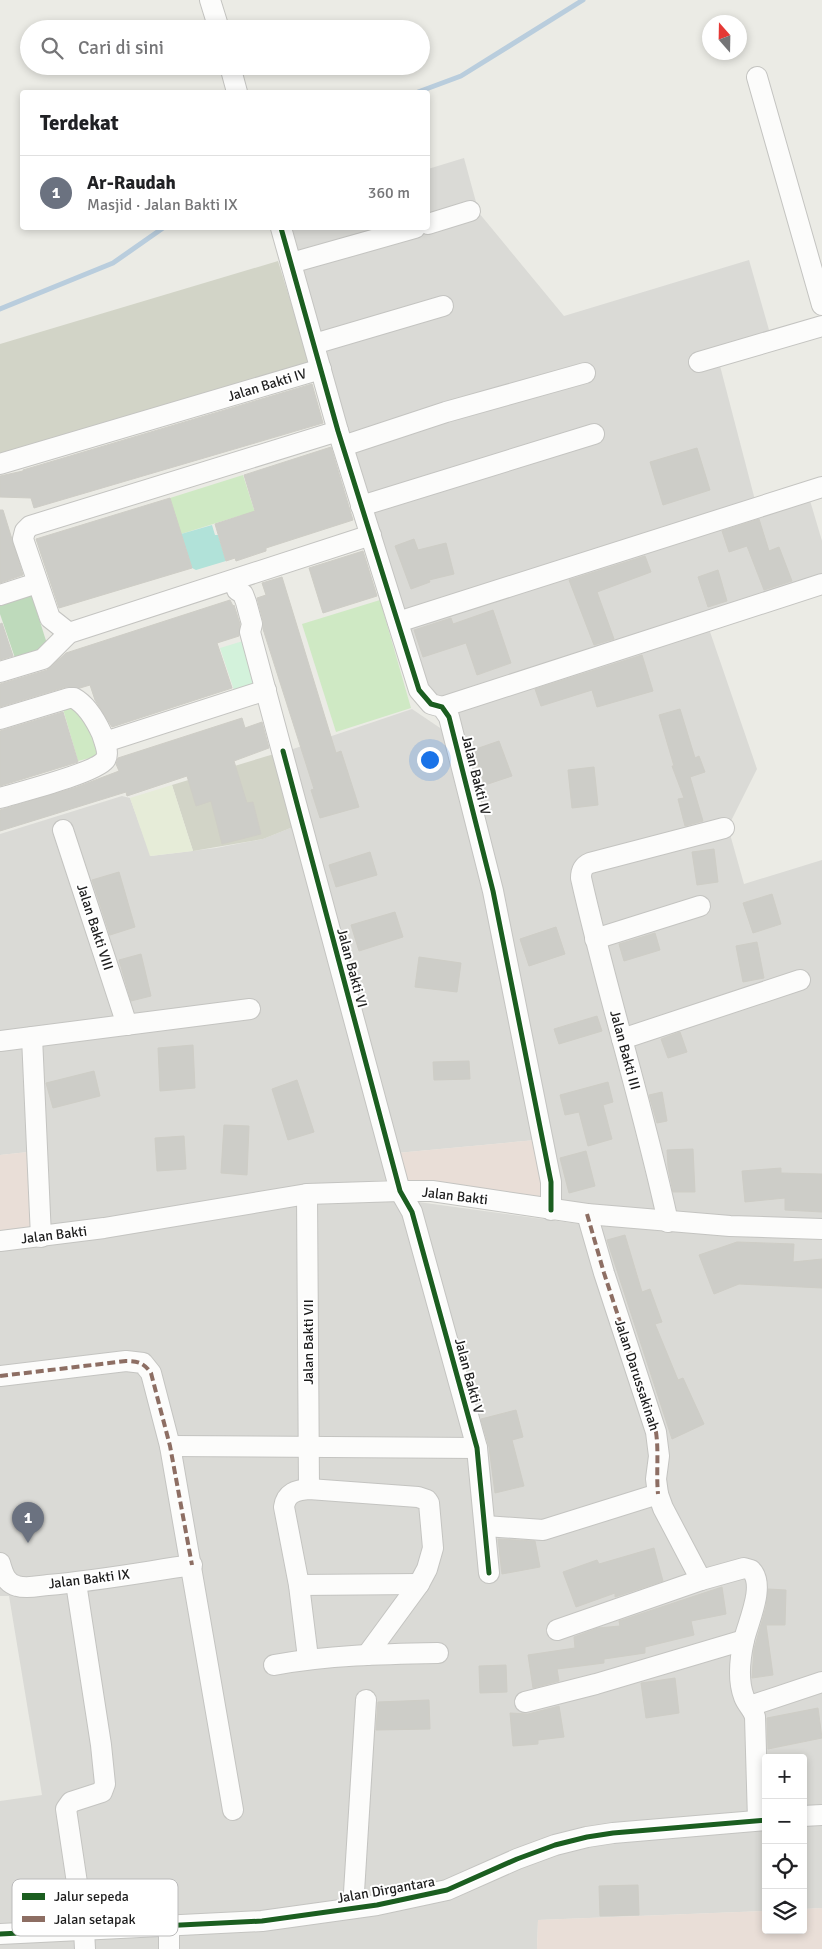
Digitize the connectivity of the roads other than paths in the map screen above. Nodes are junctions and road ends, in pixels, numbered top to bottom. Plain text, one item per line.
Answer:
1 (210, 0) edge
2 (216, 20) edge
3 (232, 75) edge
4 (757, 77) dead end
5 (236, 90) edge
6 (470, 212) dead end
7 (430, 223) edge
8 (282, 230) edge
9 (408, 230) edge
10 (291, 263) junction
11 (822, 305) edge
12 (442, 306) dead end
13 (822, 326) edge
14 (314, 344) junction
15 (699, 362) dead end
16 (321, 368) junction
17 (585, 373) dead end
18 (594, 434) dead end
19 (341, 438) junction
20 (0, 464) edge
21 (822, 486) edge
22 (361, 506) junction
23 (371, 535) junction
24 (37, 583) junction
25 (822, 584) edge
26 (235, 585) junction
27 (0, 595) edge
28 (398, 622) junction
29 (69, 633) junction
30 (0, 672) edge
31 (266, 690) junction
32 (442, 707) junction
33 (0, 719) edge
34 (105, 742) junction
35 (0, 798) edge
36 (724, 828) dead end
37 (63, 830) dead end
38 (700, 906) dead end
39 (595, 939) junction
40 (800, 980) dead end
41 (250, 1009) dead end
42 (127, 1025) junction
43 (32, 1037) junction
44 (622, 1039) junction
45 (0, 1041) edge
46 (400, 1191) junction
47 (307, 1194) junction
48 (551, 1210) junction
49 (586, 1214) junction
50 (668, 1222) junction
51 (822, 1229) edge
52 (41, 1237) junction
53 (0, 1241) edge
54 (0, 1376) edge
55 (170, 1446) junction
56 (309, 1447) junction
57 (477, 1448) junction
58 (309, 1489) junction
59 (658, 1494) junction
60 (485, 1526) junction
61 (0, 1563) edge
62 (192, 1565) junction
63 (489, 1573) dead end
64 (701, 1580) junction
65 (76, 1583) junction
66 (420, 1584) junction
67 (299, 1585) junction
68 (557, 1630) dead end
69 (744, 1640) junction
70 (438, 1653) dead end
71 (367, 1654) junction
72 (308, 1658) junction
73 (274, 1665) dead end
74 (822, 1682) edge
75 (366, 1700) dead end
76 (525, 1702) dead end
77 (753, 1711) junction
78 (233, 1810) dead end
79 (822, 1815) edge
80 (807, 1816) edge
81 (762, 1820) edge
82 (76, 1879) edge
83 (353, 1908) junction
84 (178, 1926) edge
85 (28, 1936) edge
86 (109, 1936) edge
87 (169, 1936) edge
88 (85, 1940) edge
89 (169, 1949) edge

1 - 2 street
3 - 5 street
4 - 11 street
6 - 7 street
8 - 10 street
9 - 10 street
10 - 14 street
12 - 14 street
13 - 15 street
14 - 16 street
16 - 19 street, Jalan Bakti IV
16 - 20 street, Jalan Bakti IV
17 - 19 street
18 - 22 street
19 - 22 street, Jalan Bakti IV
19 - 24 street
21 - 28 street
22 - 23 street, Jalan Bakti IV
23 - 26 street
23 - 28 street, Jalan Bakti IV
24 - 27 street
24 - 29 street
25 - 32 street
26 - 29 street
26 - 31 street, Jalan Bakti VI
28 - 32 street, Jalan Bakti IV
29 - 30 street
31 - 34 street
31 - 46 street, Jalan Bakti VI
32 - 48 street, Jalan Bakti IV
33 - 34 street
34 - 35 street
36 - 39 street, Jalan Bakti III
37 - 42 street, Jalan Bakti VIII
38 - 39 street
39 - 44 street, Jalan Bakti III
40 - 44 street
41 - 42 street
42 - 43 street
43 - 45 street
43 - 52 street
44 - 50 street, Jalan Bakti III
46 - 47 street, Jalan Bakti
46 - 48 street, Jalan Bakti
46 - 57 street, Jalan Bakti V
47 - 52 street, Jalan Bakti
47 - 56 street, Jalan Bakti VII
48 - 49 street, Jalan Bakti
49 - 50 street, Jalan Bakti
49 - 59 street, Jalan Darussakinah
50 - 51 street, Jalan Bakti
52 - 53 street, Jalan Bakti
54 - 55 street
55 - 56 street
55 - 62 street
56 - 57 street
56 - 58 street, Jalan Bakti VII
57 - 60 street, Jalan Bakti V
58 - 66 street
58 - 67 street
59 - 60 street
59 - 64 street, Jalan Darussakinah
60 - 63 street, Jalan Bakti V
61 - 65 street, Jalan Bakti IX
62 - 65 street, Jalan Bakti IX
62 - 78 street
64 - 68 street
64 - 69 street
65 - 82 street
66 - 67 street
66 - 71 street
67 - 72 street
69 - 76 street
69 - 77 street
70 - 71 street
71 - 72 street
72 - 73 street
74 - 77 street
75 - 83 street
77 - 81 street
79 - 80 street
81 - 83 street, Jalan Dirgantara
83 - 84 street, Jalan Dirgantara
85 - 88 street, Jalan Dirgantara
86 - 88 street, Jalan Dirgantara
87 - 89 street

